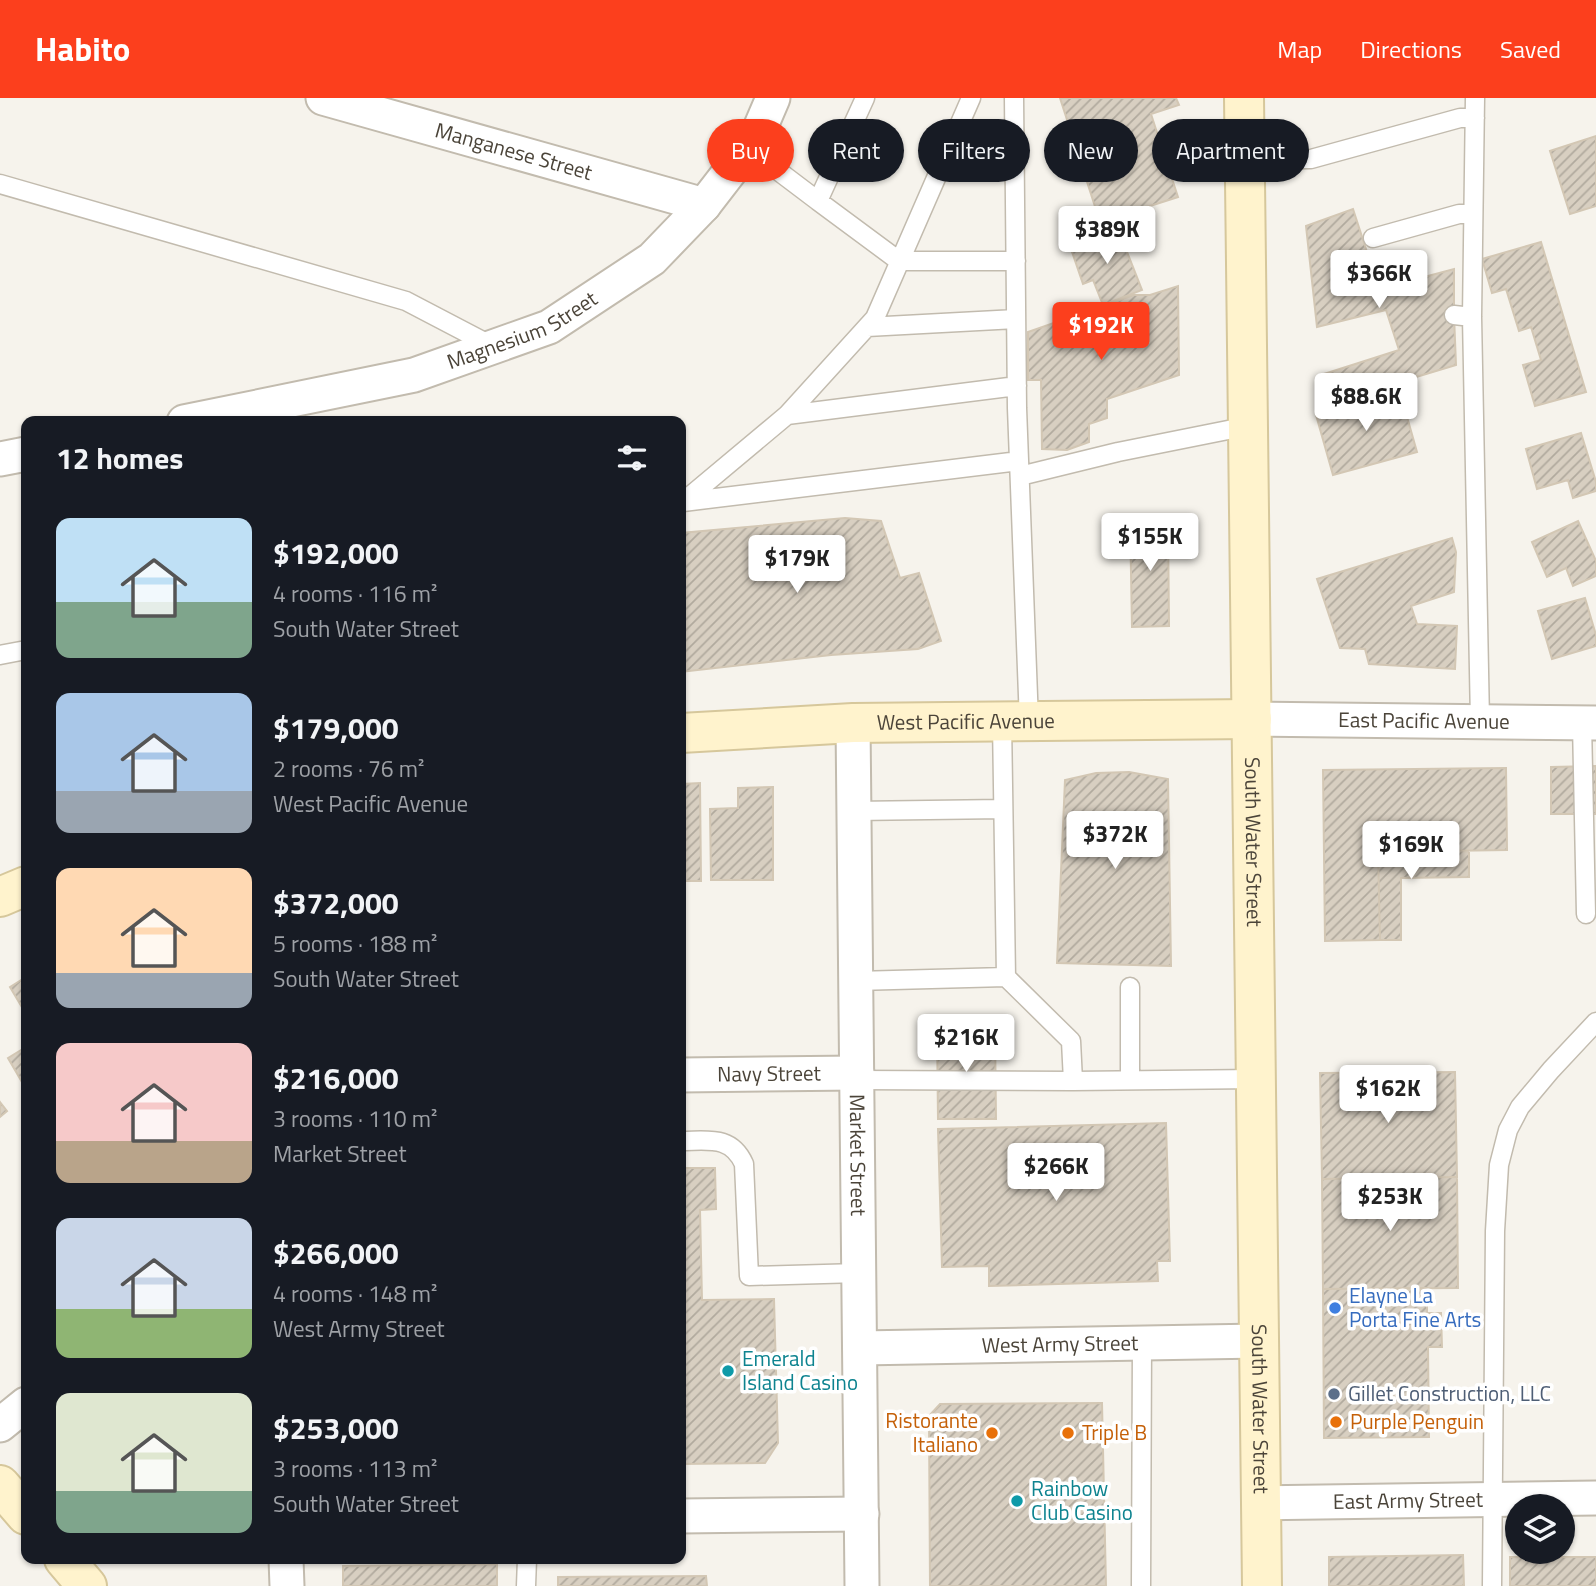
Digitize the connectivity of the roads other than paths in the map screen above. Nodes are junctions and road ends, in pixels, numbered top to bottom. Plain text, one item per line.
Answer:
1 (323, 98) edge
2 (772, 98) edge
3 (865, 98) edge
4 (971, 98) edge
5 (1014, 98) edge
6 (1244, 98) edge
7 (1475, 98) edge
8 (1475, 118) junction
9 (763, 119) edge
10 (1244, 119) edge
11 (1309, 159) edge
12 (722, 182) edge
13 (793, 182) edge
14 (1245, 182) edge
15 (0, 184) edge
16 (818, 201) junction
17 (704, 205) junction
18 (1473, 214) junction
19 (1373, 238) dead end
20 (899, 261) junction
21 (1016, 261) junction
22 (1454, 315) dead end
23 (1472, 317) junction
24 (1016, 319) junction
25 (867, 327) junction
26 (494, 347) junction
27 (1017, 386) junction
28 (788, 415) junction
29 (213, 416) edge
30 (1248, 426) junction
31 (21, 455) edge
32 (0, 459) edge
33 (1019, 468) junction
34 (686, 499) edge
35 (686, 502) edge
36 (21, 651) edge
37 (0, 655) edge
38 (1252, 719) junction
39 (1480, 721) junction
40 (1016, 722) junction
41 (853, 723) junction
42 (1589, 723) edge
43 (686, 733) edge
44 (1003, 809) junction
45 (854, 811) junction
46 (21, 888) edge
47 (0, 897) edge
48 (1586, 914) dead end
49 (1006, 977) junction
50 (856, 981) junction
51 (1130, 987) dead end
52 (1596, 1022) edge
53 (686, 1075) edge
54 (857, 1077) junction
55 (1256, 1079) junction
56 (1130, 1080) junction
57 (1073, 1081) junction
58 (686, 1141) edge
59 (859, 1273) junction
60 (1259, 1341) junction
61 (1142, 1342) junction
62 (860, 1348) junction
63 (21, 1408) edge
64 (0, 1425) edge
65 (0, 1485) edge
66 (1596, 1498) edge
67 (1492, 1500) junction
68 (1261, 1503) junction
69 (21, 1509) edge
70 (862, 1514) junction
71 (686, 1516) edge
72 (68, 1564) edge
73 (286, 1564) edge
74 (527, 1564) edge
75 (87, 1586) edge
76 (287, 1586) edge
77 (526, 1586) edge
78 (862, 1586) edge
79 (1141, 1586) edge
80 (1262, 1586) edge
81 (1492, 1586) edge

1 - 17 street, Manganese Street
2 - 9 street, Magnesium Street
3 - 16 lane
4 - 20 lane
5 - 21 lane
6 - 10 main road, South Water Street
7 - 8 lane
8 - 11 lane
8 - 18 lane
12 - 17 street, Magnesium Street
13 - 16 lane
14 - 30 main road, South Water Street
15 - 26 lane
16 - 20 lane
17 - 26 street, Magnesium Street
18 - 19 lane
18 - 23 lane
20 - 21 lane
20 - 25 lane
21 - 24 lane
22 - 23 lane
23 - 39 lane
24 - 25 lane
24 - 27 lane
25 - 28 lane
26 - 29 street, Magnesium Street
27 - 28 lane
27 - 33 lane
28 - 34 lane
30 - 33 lane
30 - 38 main road, South Water Street
31 - 32 street
33 - 35 lane
33 - 40 lane
36 - 37 lane
38 - 39 street, East Pacific Avenue
38 - 40 main road, West Pacific Avenue
38 - 55 main road, South Water Street
39 - 42 street, East Pacific Avenue
40 - 41 main road, West Pacific Avenue
40 - 44 lane
41 - 43 main road, West Pacific Avenue
41 - 45 street, Market Street
42 - 48 lane
44 - 45 lane
44 - 49 lane
45 - 50 street, Market Street
46 - 47 main road
49 - 50 lane
49 - 57 lane
50 - 54 street, Market Street
51 - 56 lane
52 - 67 lane
53 - 54 street, Navy Street
54 - 57 lane
54 - 59 street, Market Street
55 - 56 lane
55 - 60 main road, South Water Street
56 - 57 lane
58 - 59 lane
59 - 62 street, Market Street
60 - 61 street, West Army Street
60 - 68 main road, South Water Street
61 - 62 street, West Army Street
61 - 79 lane
62 - 70 street, Market Street
63 - 64 street
65 - 69 main road
66 - 67 street, East Army Street
67 - 68 street, East Army Street
67 - 81 lane
68 - 80 main road, South Water Street
70 - 71 street
70 - 78 street, Market Street
72 - 75 main road
73 - 76 street
74 - 77 lane

